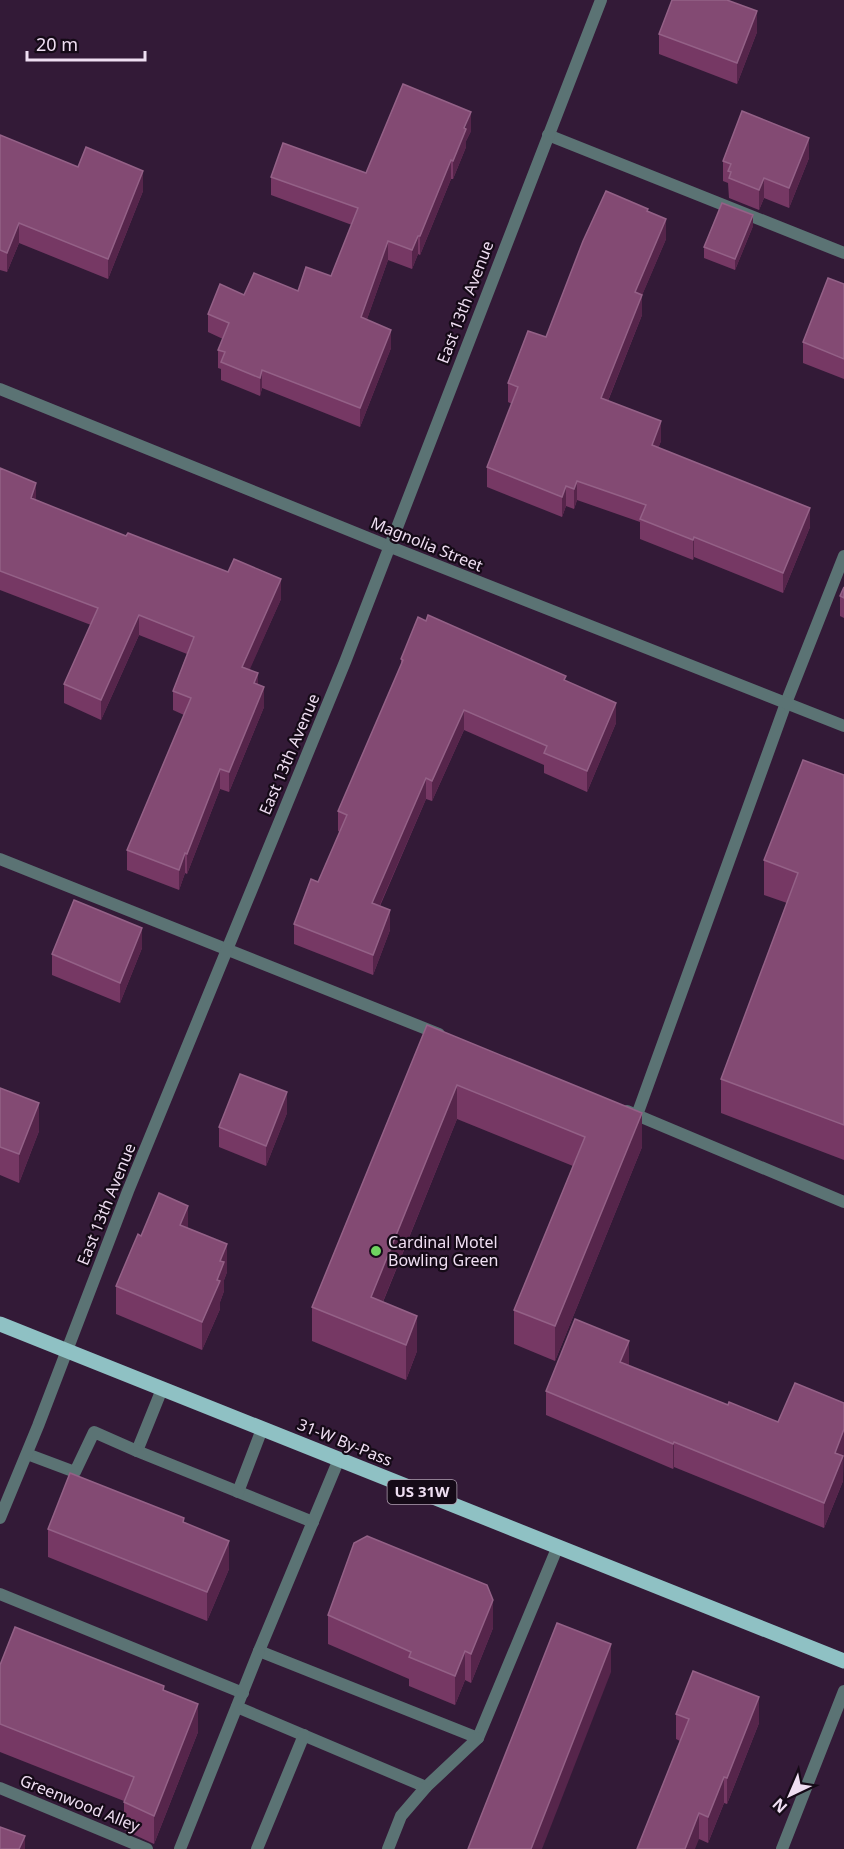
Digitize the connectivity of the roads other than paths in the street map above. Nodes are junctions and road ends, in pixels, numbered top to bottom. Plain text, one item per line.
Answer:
1 (601, 0) edge
2 (548, 135) junction
3 (844, 253) edge
4 (0, 389) edge
5 (388, 546) junction
6 (844, 556) edge
7 (786, 703) junction
8 (844, 726) edge
9 (0, 859) edge
10 (228, 950) junction
11 (448, 1038) edge
12 (617, 1107) edge
13 (637, 1115) junction
14 (844, 1202) edge
15 (0, 1324) edge
16 (67, 1351) junction
17 (162, 1389) junction
18 (262, 1429) junction
19 (137, 1451) junction
20 (27, 1454) junction
21 (339, 1459) junction
22 (238, 1492) junction
23 (0, 1518) edge
24 (313, 1522) junction
25 (558, 1546) junction
26 (0, 1594) edge
27 (259, 1652) junction
28 (844, 1661) edge
29 (844, 1691) edge
30 (243, 1693) junction
31 (237, 1707) junction
32 (304, 1735) junction
33 (478, 1738) junction
34 (426, 1787) junction
35 (0, 1788) edge
36 (147, 1849) edge
37 (180, 1849) edge
38 (257, 1849) edge
39 (388, 1849) edge
40 (782, 1849) edge

1 - 2 street, East 13th Avenue
2 - 3 street
2 - 5 street, East 13th Avenue
4 - 5 street, Magnolia Street
5 - 7 street, Magnolia Street
5 - 10 street, East 13th Avenue
6 - 7 street
7 - 8 street, Magnolia Street
7 - 13 street
9 - 10 street
10 - 11 street
10 - 16 street, East 13th Avenue
12 - 13 street
13 - 14 street
15 - 16 main road, 31-W By-Pass / US 31W
16 - 17 main road, 31-W By-Pass / US 31W
16 - 20 street, East 13th Avenue
17 - 18 main road, 31-W By-Pass / US 31W
17 - 19 street
18 - 21 main road, 31-W By-Pass / US 31W
18 - 22 street
19 - 20 street
19 - 22 street
20 - 23 street, East 13th Avenue
21 - 24 street
21 - 25 main road, 31-W By-Pass / US 31W
22 - 24 street
24 - 27 street
25 - 28 main road, 31-W By-Pass / US 31W
25 - 33 street
26 - 30 street
27 - 30 street
27 - 33 street
29 - 40 street
30 - 31 street
31 - 32 street
31 - 37 street
32 - 34 street
32 - 38 street
33 - 34 street
34 - 39 street
35 - 36 street, Greenwood Alley

